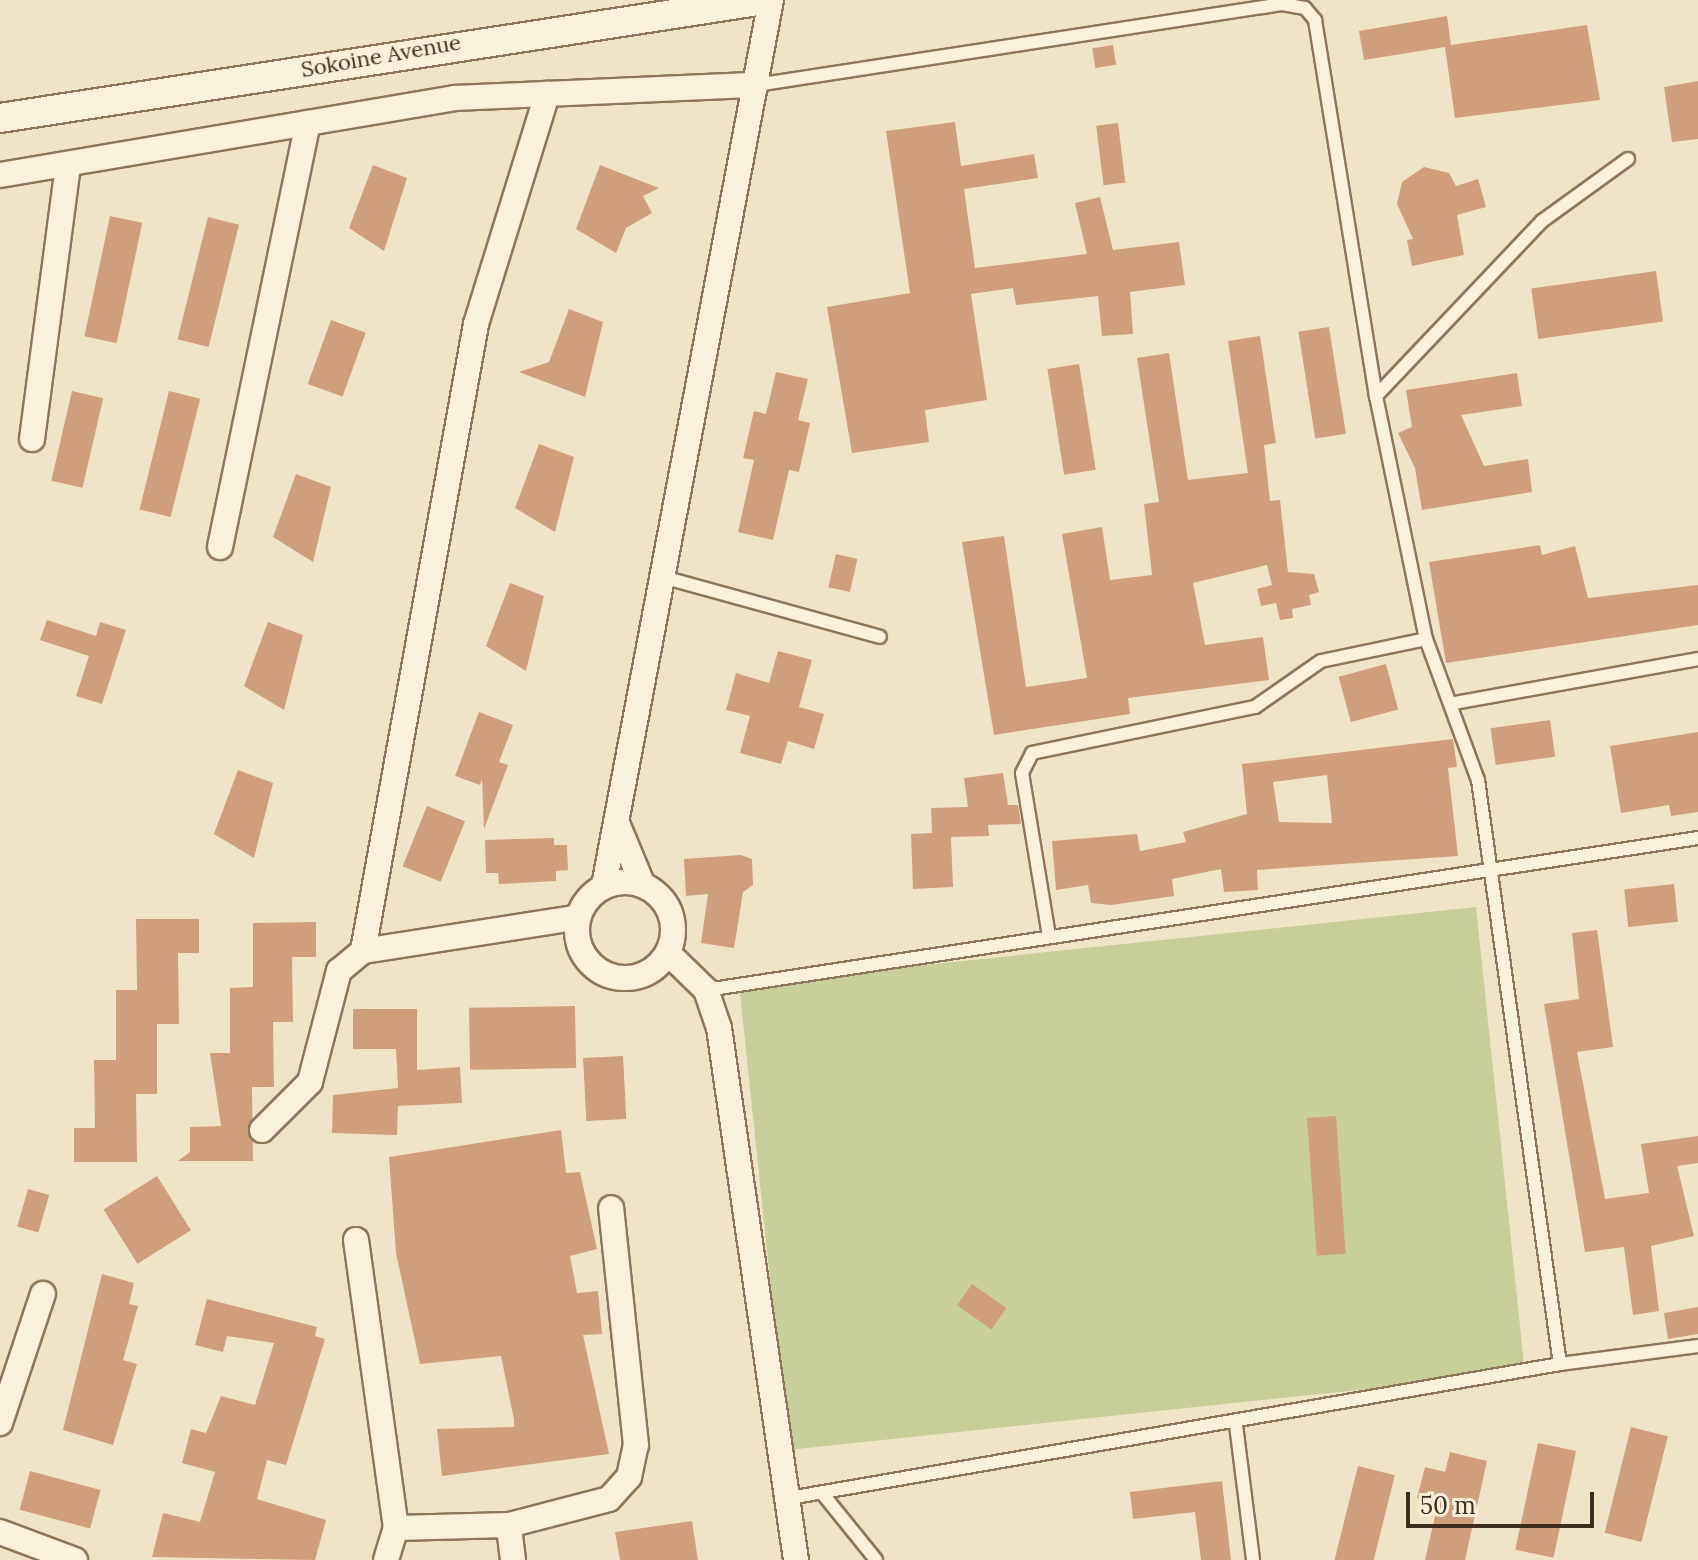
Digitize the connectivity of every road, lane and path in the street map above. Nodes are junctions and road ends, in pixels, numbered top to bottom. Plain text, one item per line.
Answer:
1 (764, 0) edge
2 (771, 0) edge
3 (756, 85) junction
4 (547, 94) junction
5 (0, 118) edge
6 (308, 123) junction
7 (1628, 159) dead end
8 (68, 165) junction
9 (0, 175) edge
10 (1376, 396) junction
11 (32, 439) dead end
12 (220, 547) dead end
13 (659, 576) junction
14 (880, 637) dead end
15 (1426, 639) junction
16 (1698, 659) edge
17 (1454, 703) junction
18 (615, 817) junction
19 (1698, 838) edge
20 (1490, 867) junction
21 (641, 881) junction
22 (604, 886) junction
23 (574, 918) junction
24 (1049, 936) junction
25 (363, 951) junction
26 (669, 954) junction
27 (706, 990) junction
28 (262, 1130) dead end
29 (611, 1208) dead end
30 (356, 1240) dead end
31 (43, 1294) dead end
32 (1698, 1346) edge
33 (1560, 1364) junction
34 (0, 1423) edge
35 (1236, 1425) junction
36 (822, 1493) junction
37 (789, 1498) junction
38 (509, 1525) junction
39 (396, 1528) junction
40 (0, 1532) edge
41 (75, 1560) edge
42 (386, 1560) edge
43 (513, 1560) edge
44 (796, 1560) edge
45 (876, 1560) edge
46 (1253, 1560) edge

1 - 5 street, Sokoine Avenue
2 - 3 street
3 - 4 street
3 - 10 lane
3 - 13 street
4 - 6 street
4 - 25 street
6 - 8 street
6 - 12 street
7 - 10 lane
8 - 9 street
8 - 11 street
10 - 15 lane
13 - 14 lane
13 - 18 street
15 - 17 lane
15 - 24 lane
16 - 17 lane
17 - 20 lane
18 - 21 street
18 - 22 street
19 - 20 lane
20 - 24 lane
20 - 33 lane
21 - 22 street
21 - 26 street
22 - 23 street
23 - 25 street
23 - 26 street
24 - 27 lane
25 - 28 street
26 - 27 street
27 - 37 street
29 - 38 street
30 - 39 street
31 - 34 street
32 - 33 lane
33 - 35 lane
35 - 36 lane
35 - 46 lane
36 - 37 lane
36 - 45 lane
37 - 44 street
38 - 39 street
38 - 43 street
39 - 42 street
40 - 41 street

